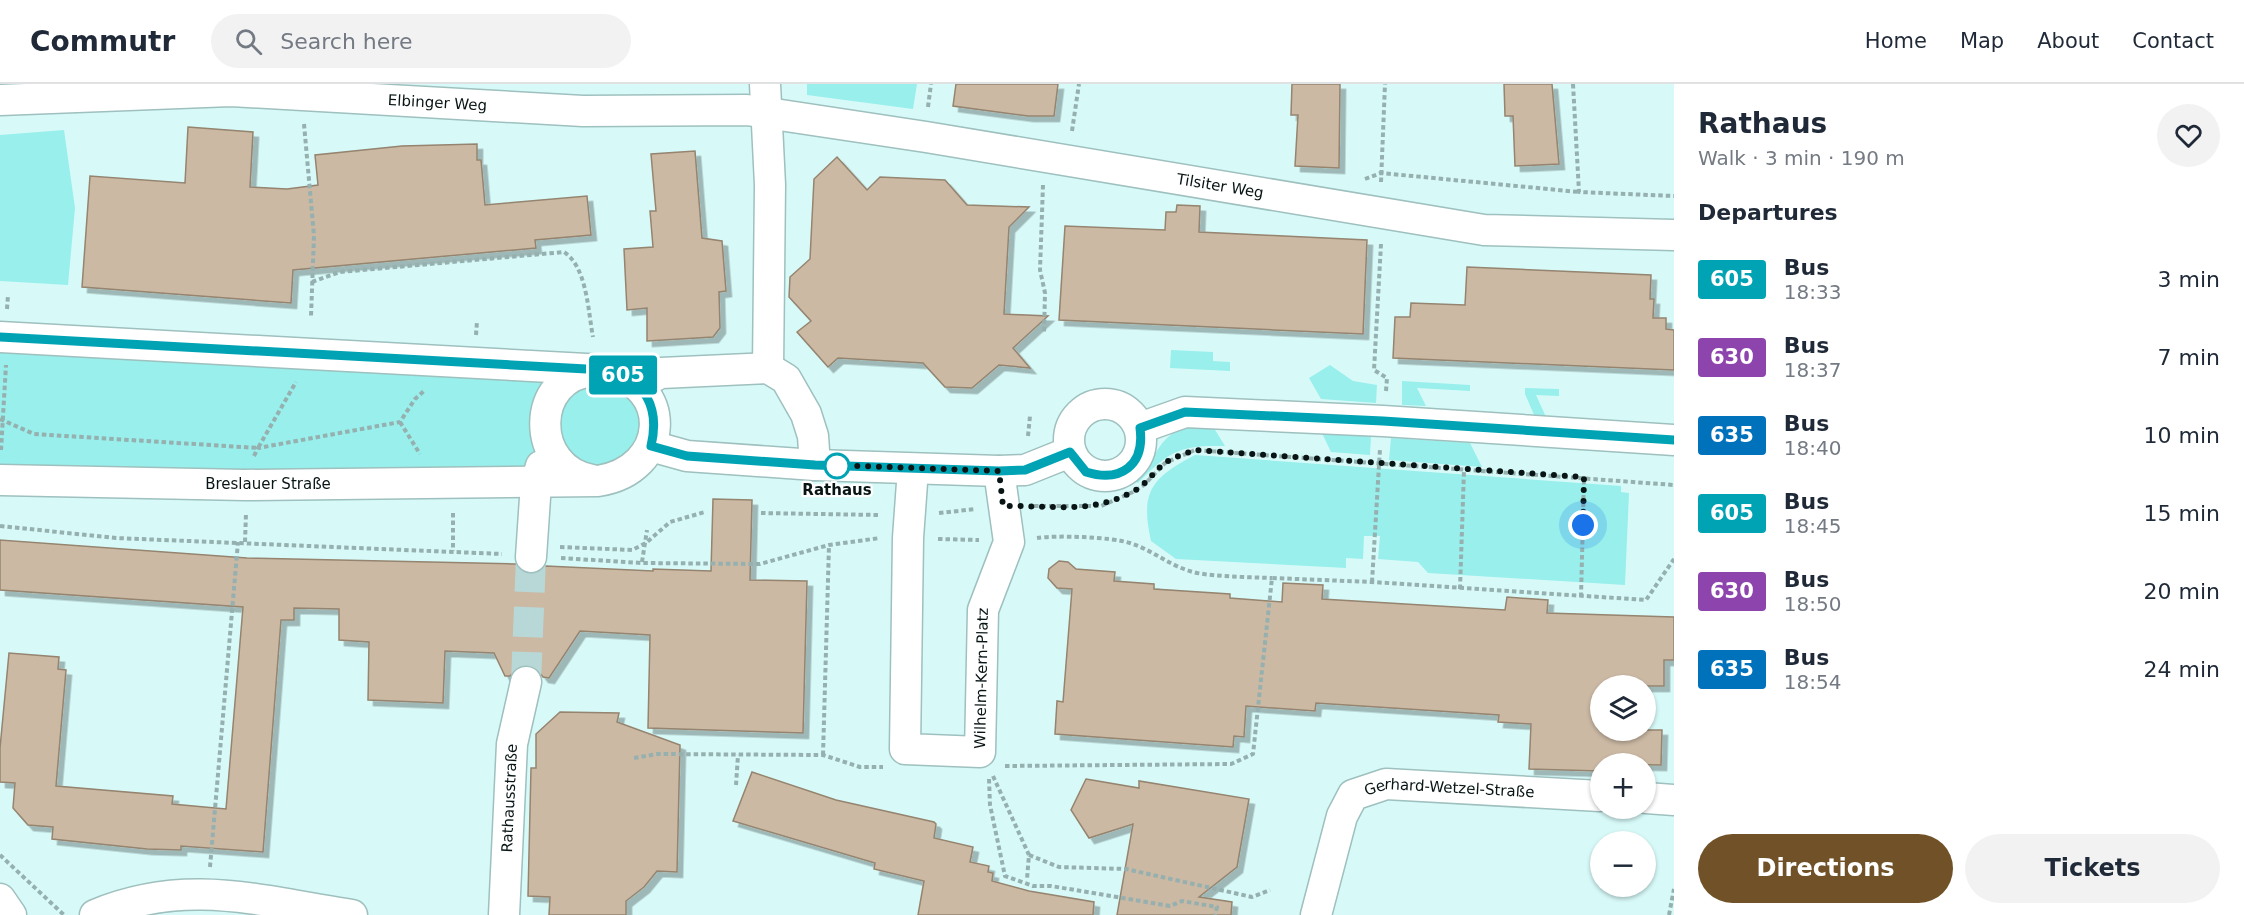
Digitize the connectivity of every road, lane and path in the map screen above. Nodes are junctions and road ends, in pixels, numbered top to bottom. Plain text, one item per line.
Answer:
1 (1079, 84) edge
2 (1574, 84) edge
3 (766, 98) edge
4 (0, 100) edge
5 (306, 149) dead end
6 (1056, 159) junction
7 (1360, 181) dead end
8 (1579, 192) junction
9 (1674, 196) edge
10 (1674, 235) edge
11 (312, 282) junction
12 (8, 295) dead end
13 (311, 316) dead end
14 (1044, 334) dead end
15 (3, 337) edge
16 (593, 337) dead end
17 (303, 355) junction
18 (768, 368) junction
19 (605, 370) junction
20 (1374, 370) dead end
21 (636, 384) junction
22 (433, 392) dead end
23 (1, 419) edge
24 (1383, 421) junction
25 (1140, 428) junction
26 (1674, 441) edge
27 (547, 442) junction
28 (651, 446) junction
29 (258, 448) junction
30 (1070, 452) junction
31 (1379, 464) junction
32 (815, 465) junction
33 (913, 469) junction
34 (1464, 470) junction
35 (999, 471) junction
36 (1584, 477) junction
37 (0, 480) edge
38 (598, 481) junction
39 (536, 483) junction
40 (1674, 485) edge
41 (1003, 506) junction
42 (246, 509) dead end
43 (705, 512) dead end
44 (761, 513) dead end
45 (0, 526) edge
46 (909, 527) junction
47 (647, 530) dead end
48 (238, 542) junction
49 (245, 542) junction
50 (1009, 542) junction
51 (646, 543) junction
52 (829, 545) junction
53 (532, 551) junction
54 (1674, 559) edge
55 (642, 562) junction
56 (1272, 578) junction
57 (1372, 582) junction
58 (1460, 589) junction
59 (1581, 597) junction
60 (526, 682) tunnel mouth
61 (738, 755) junction
62 (823, 755) junction
63 (633, 758) dead end
64 (984, 759) junction
65 (895, 767) dead end
66 (736, 785) dead end
67 (1590, 795) edge
68 (1656, 799) edge
69 (1674, 800) edge
70 (0, 855) edge
71 (1029, 855) junction
72 (1027, 879) dead end
73 (1674, 889) edge
74 (1270, 890) dead end
75 (208, 893) junction
76 (0, 899) edge
77 (11, 915) edge
78 (64, 915) edge
79 (95, 915) edge
80 (352, 915) edge
81 (504, 915) edge
82 (1215, 915) edge
83 (1316, 915) edge
84 (1669, 915) edge

1 - 6 path
2 - 8 path
3 - 4 street, Elbinger Weg
3 - 6 street, Tilsiter Weg
3 - 18 street
5 - 11 path
6 - 10 street, Tilsiter Weg
6 - 14 path
7 - 8 path
8 - 9 path
11 - 13 path
11 - 16 path
12 - 15 path
15 - 17 street
15 - 23 path
17 - 19 street
17 - 29 path
18 - 21 street
18 - 32 street
19 - 21 street
19 - 27 street
20 - 24 path
21 - 28 street
22 - 29 path
23 - 29 path
23 - 37 path
24 - 25 street
24 - 26 street
24 - 31 path
25 - 30 street
25 - 30 street
27 - 38 street
27 - 39 street
28 - 32 street
28 - 38 street, Breslauer Straße
30 - 35 street
31 - 34 path
31 - 41 path
31 - 57 path
32 - 33 street
33 - 35 street
33 - 46 street, Wilhelm-Kern-Platz
34 - 36 path
34 - 58 path
35 - 41 street
36 - 40 path
36 - 59 path
37 - 39 street, Breslauer Straße
38 - 39 street, Breslauer Straße
39 - 53 street
41 - 46 path
41 - 50 street
42 - 49 path
43 - 51 path
44 - 46 path
45 - 48 path
46 - 50 path
46 - 52 path
46 - 64 street, Wilhelm-Kern-Platz
47 - 51 path
48 - 49 path
48 - 75 path
49 - 53 path
50 - 56 path
50 - 64 street, Wilhelm-Kern-Platz
51 - 53 path
51 - 55 path
52 - 55 path
52 - 62 path
53 - 55 path
54 - 59 path
56 - 57 path
56 - 64 path
57 - 58 path
58 - 59 path
60 - 81 street, Rathausstraße
61 - 62 path
61 - 63 path
61 - 66 path
62 - 65 path
64 - 71 path
64 - 82 path
67 - 83 street, Gerhard-Wetzel-Straße
68 - 69 street
70 - 78 path
71 - 72 path
71 - 74 path
73 - 84 path
75 - 79 street
75 - 80 street
76 - 77 street

